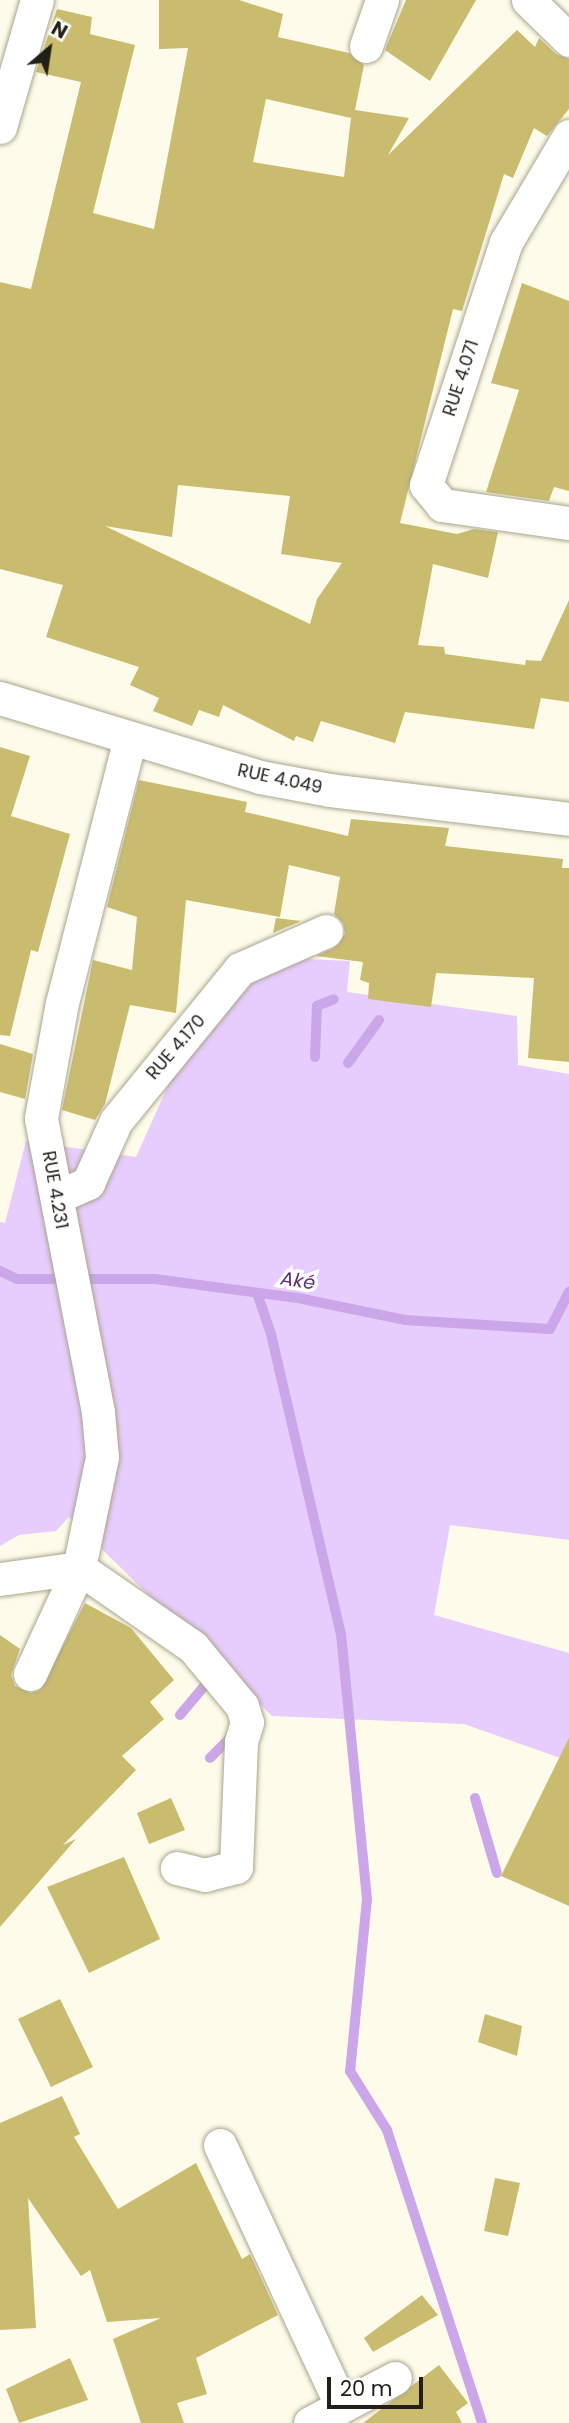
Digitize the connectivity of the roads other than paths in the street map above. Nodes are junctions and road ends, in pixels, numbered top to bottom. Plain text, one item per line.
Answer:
1 (37, 0) edge
2 (382, 0) edge
3 (528, 0) edge
4 (569, 40) edge
5 (366, 46) dead end
6 (0, 127) edge
7 (569, 135) edge
8 (569, 523) edge
9 (0, 698) edge
10 (130, 739) junction
11 (569, 820) edge
12 (326, 931) dead end
13 (59, 1196) junction
14 (79, 1568) junction
15 (0, 1579) edge
16 (30, 1674) dead end
17 (177, 1868) dead end
18 (220, 2145) dead end
19 (395, 2378) dead end
20 (341, 2404) junction
21 (310, 2423) edge

1 - 6 street
2 - 5 street
3 - 4 street
7 - 8 street, RUE 4.071
9 - 10 street, RUE 4.049
10 - 11 street, RUE 4.049
10 - 13 street, RUE 4.231
12 - 13 street, RUE 4.170
13 - 14 street, RUE 4.231
14 - 15 street
14 - 16 street, RUE 4.231
14 - 17 street
18 - 20 street
19 - 20 street
20 - 21 street

